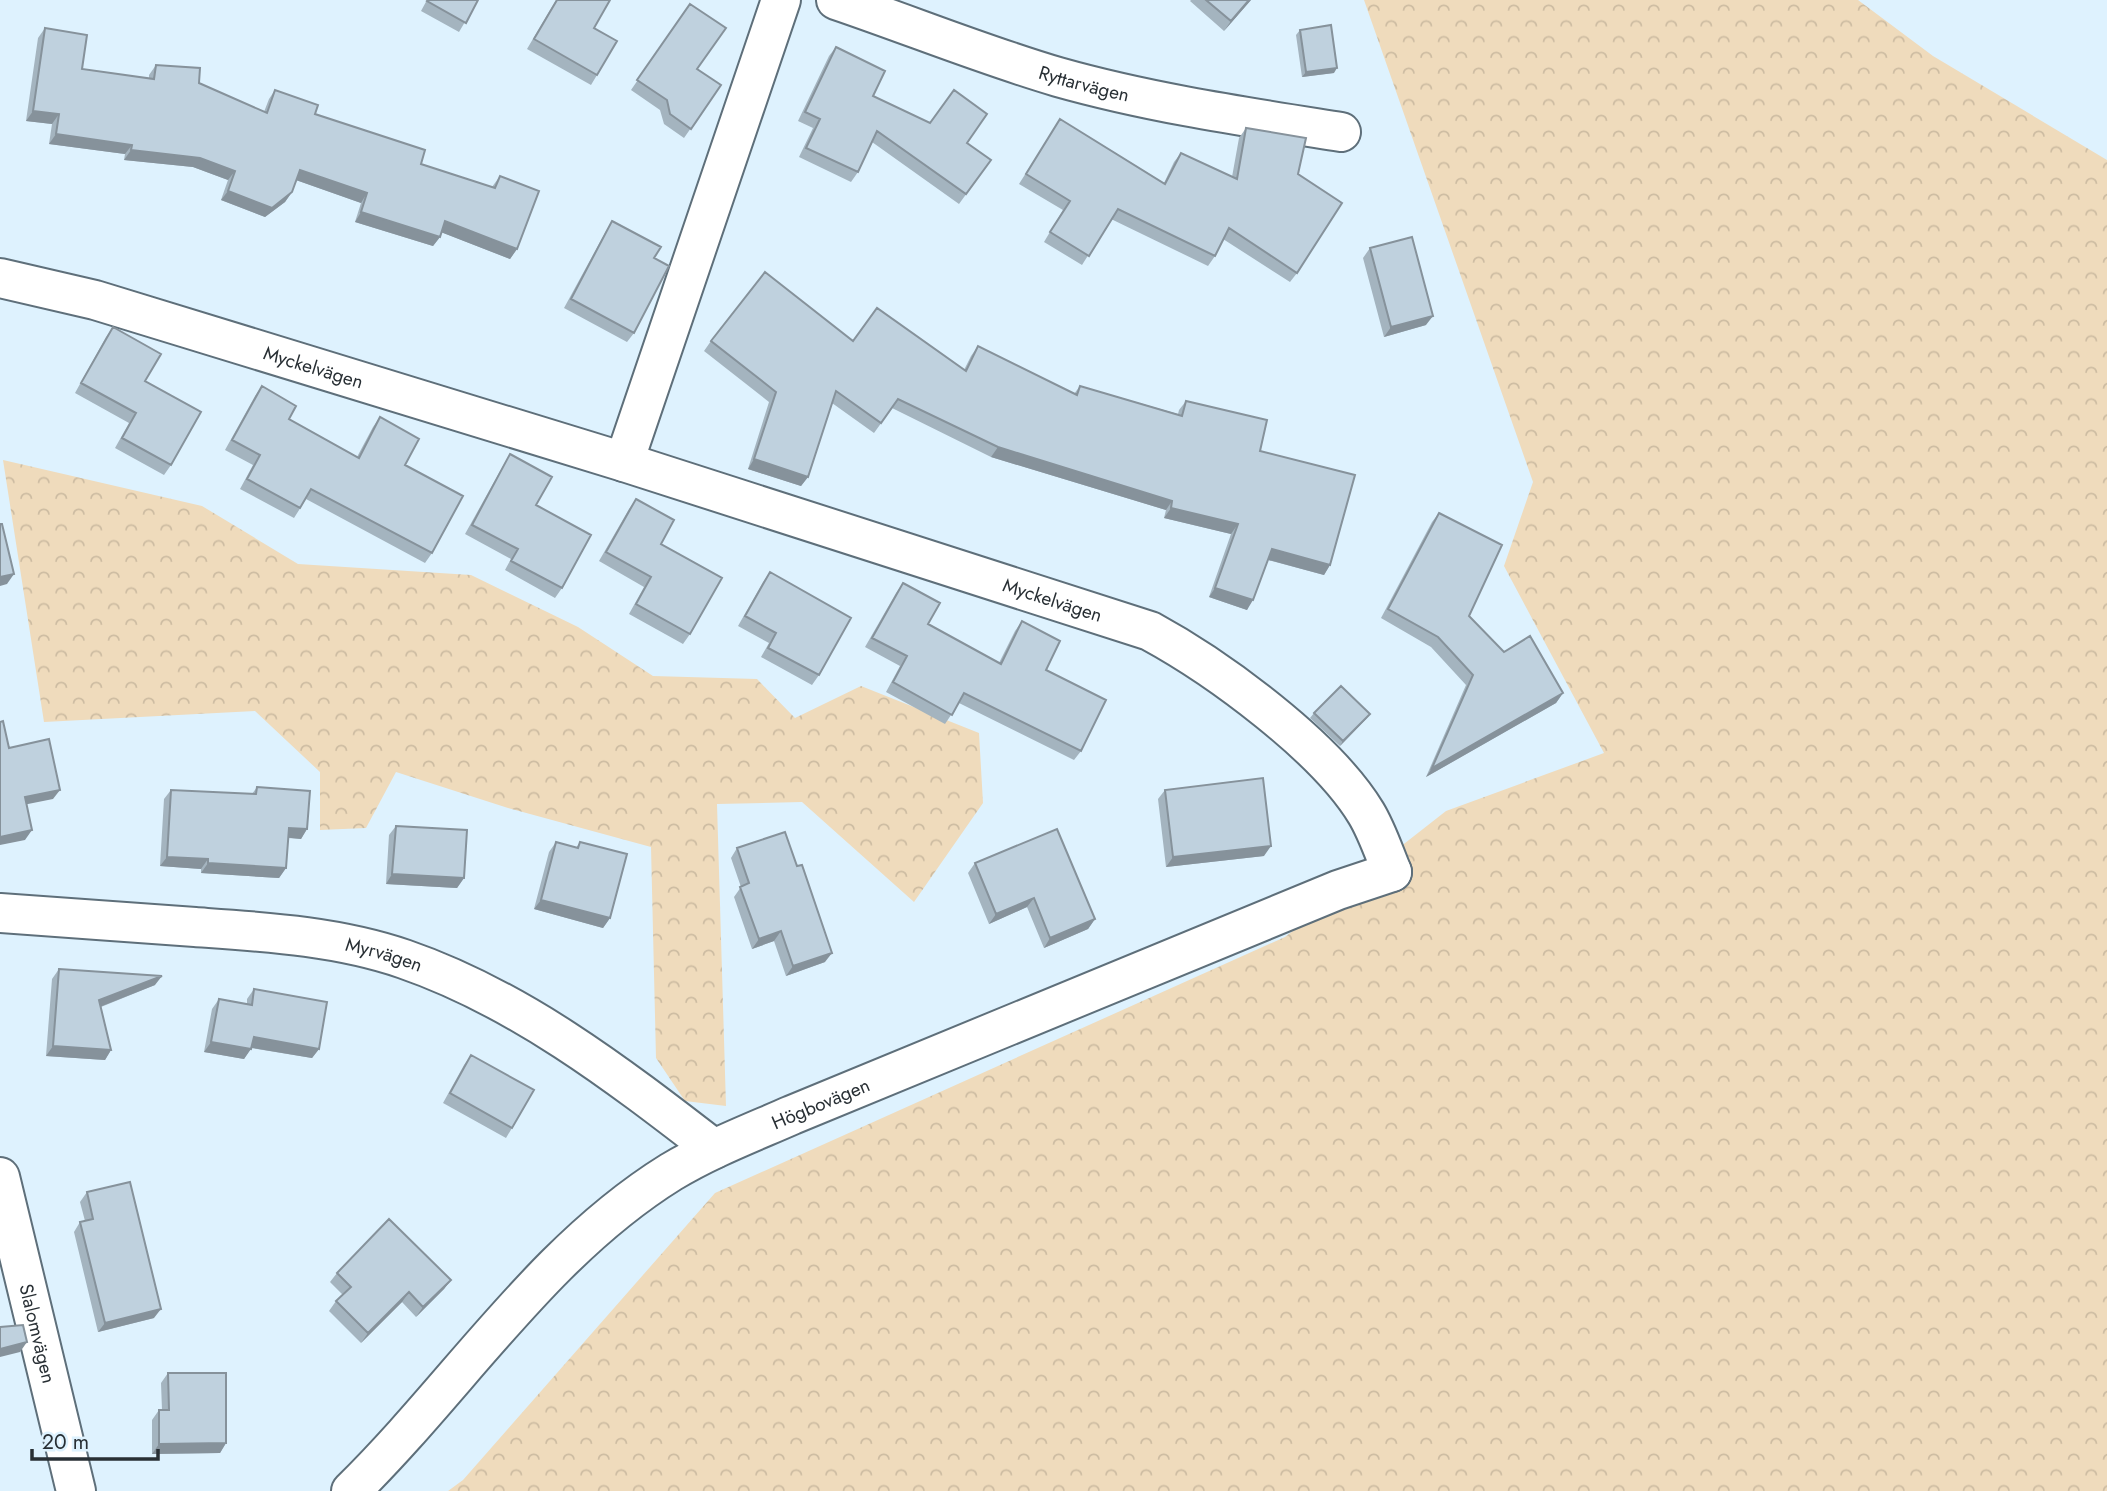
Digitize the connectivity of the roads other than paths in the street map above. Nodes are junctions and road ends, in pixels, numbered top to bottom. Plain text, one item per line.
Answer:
1 (781, 0) edge
2 (836, 0) edge
3 (1341, 132) dead end
4 (0, 278) edge
5 (624, 462) junction
6 (1392, 872) joint
7 (0, 913) edge
8 (713, 1149) junction
9 (0, 1177) edge
10 (76, 1491) edge
11 (351, 1491) edge

1 - 5 street
2 - 3 street, Ryttarvägen
4 - 5 street, Myckelvägen
5 - 6 street, Myckelvägen
6 - 8 street, Högbovägen
7 - 8 street, Myrvägen
8 - 11 street, Högbovägen
9 - 10 street, Slalomvägen

